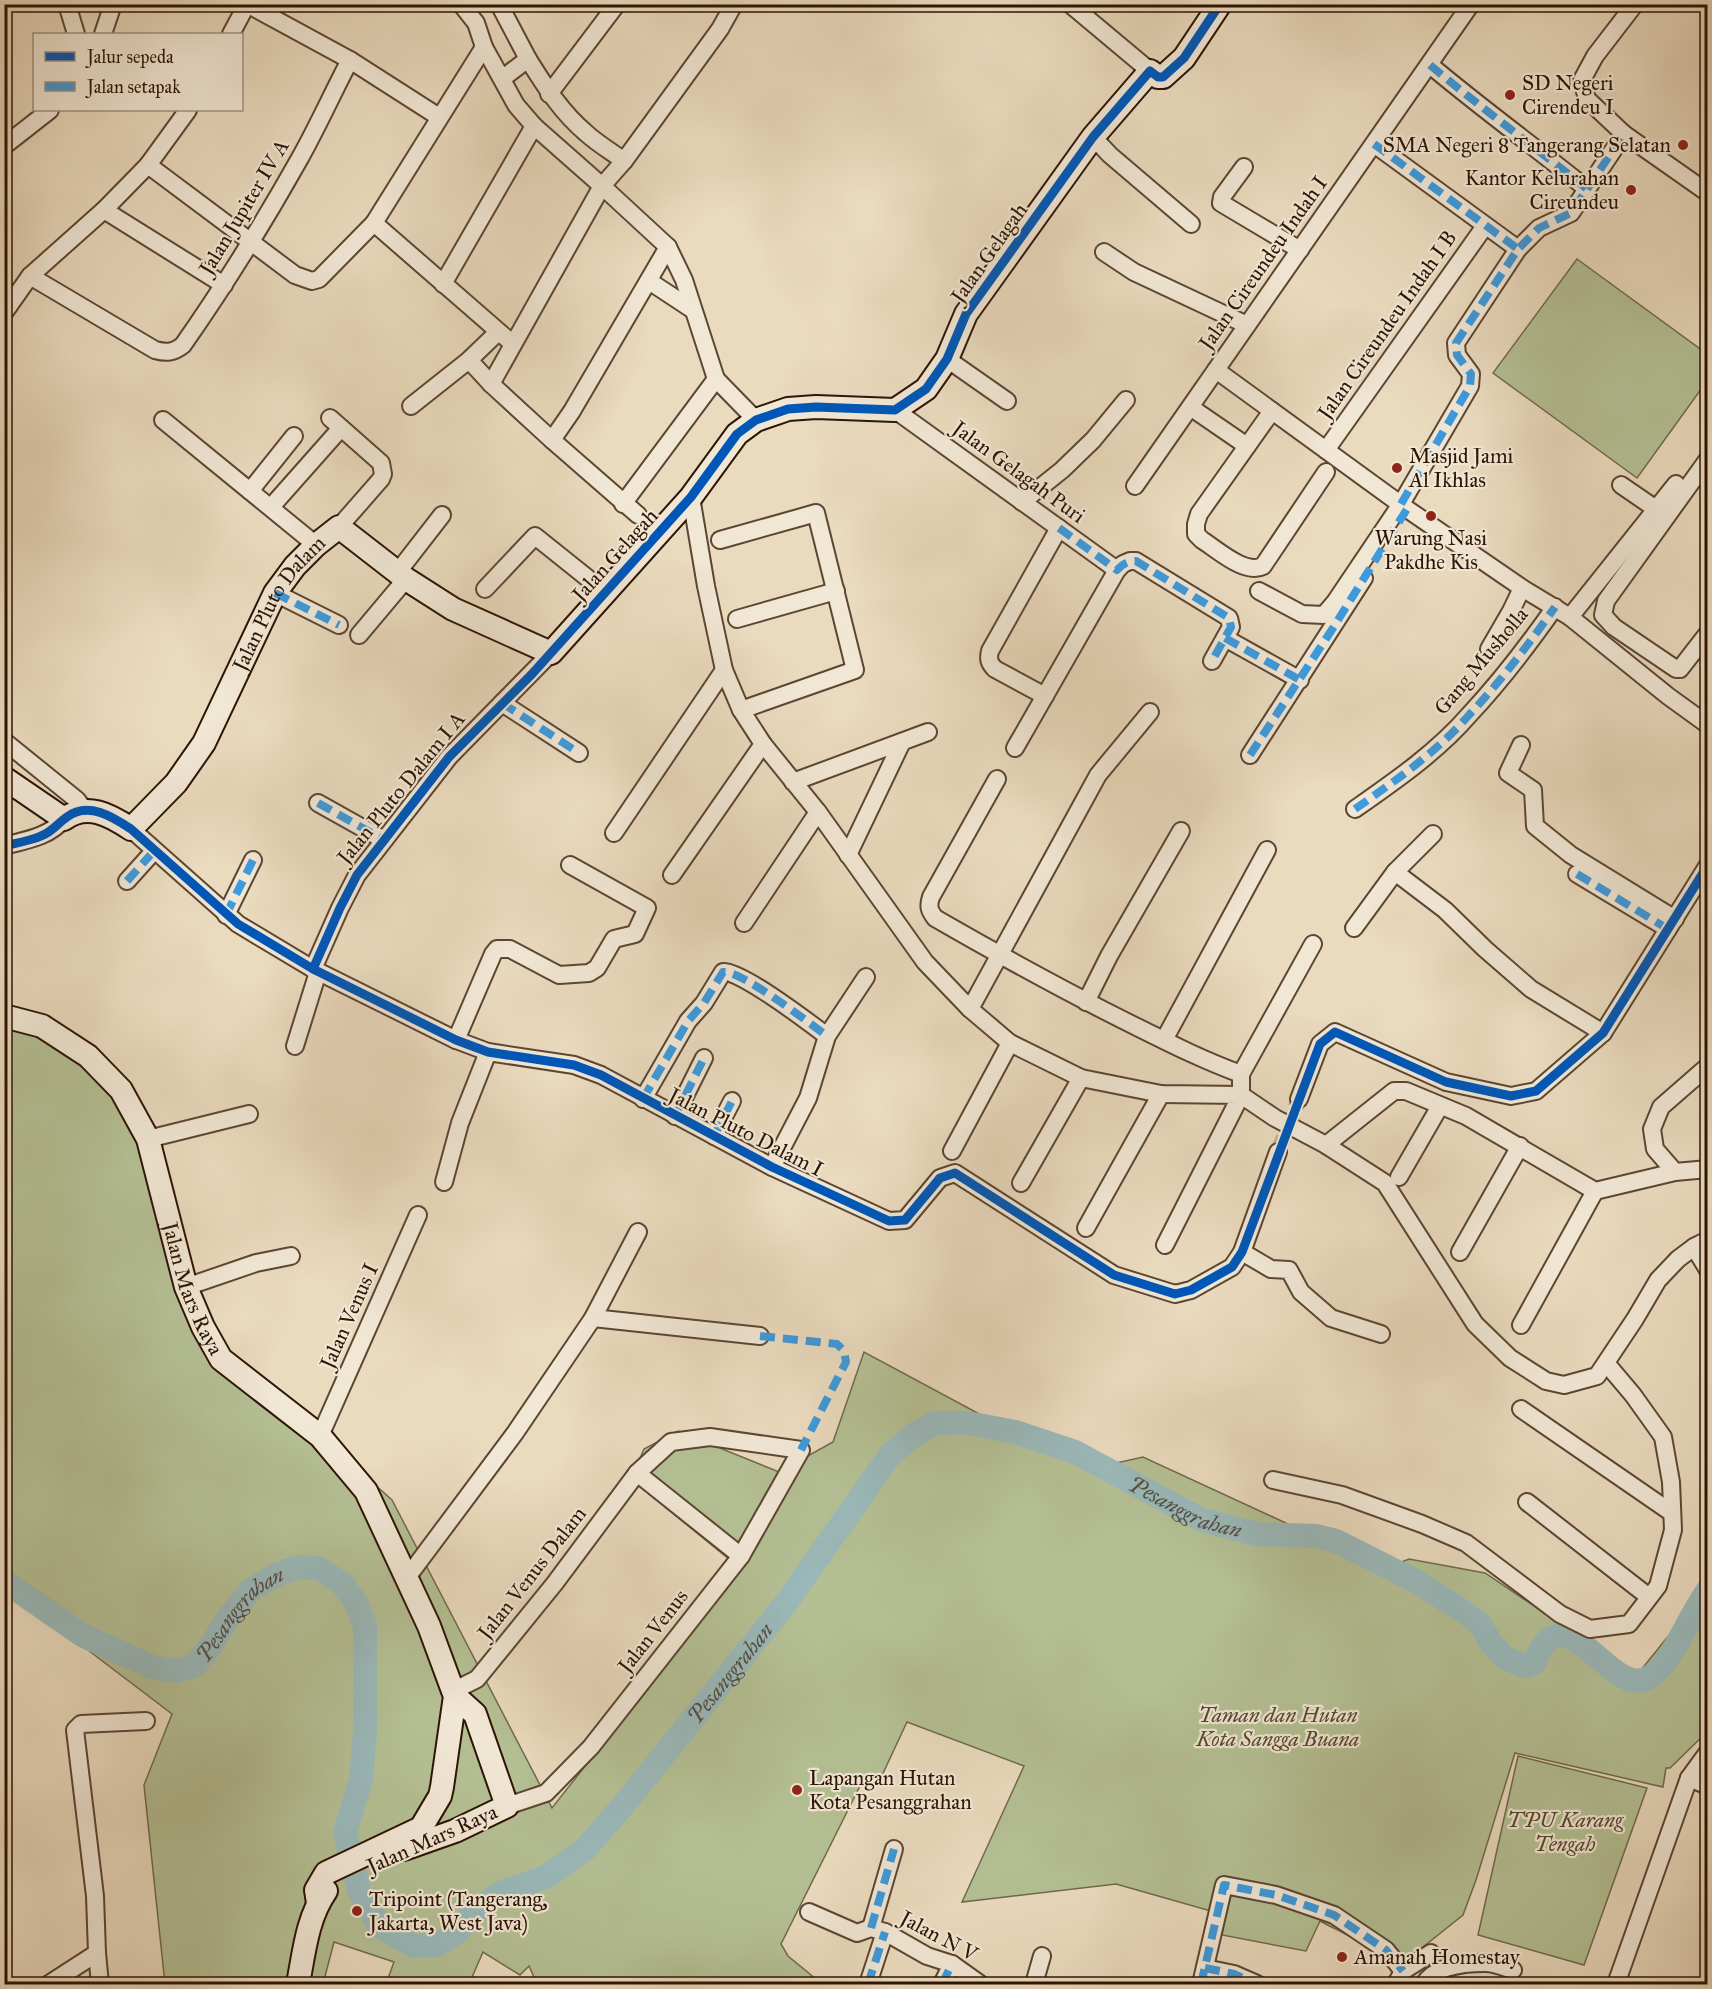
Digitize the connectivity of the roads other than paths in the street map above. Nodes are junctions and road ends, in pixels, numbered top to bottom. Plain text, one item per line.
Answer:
1 (67, 4) edge
2 (113, 4) edge
3 (247, 4) edge
4 (461, 4) edge
5 (499, 4) edge
6 (617, 4) edge
7 (734, 4) edge
8 (1070, 4) edge
9 (1220, 4) edge
10 (1471, 4) edge
11 (1635, 4) edge
12 (76, 33) edge
13 (103, 33) edge
14 (232, 33) edge
15 (484, 47) junction
16 (528, 59) junction
17 (350, 60) junction
18 (1430, 65) junction
19 (1150, 71) junction
20 (503, 78) junction
21 (549, 94) junction
22 (49, 111) edge
23 (187, 111) edge
24 (439, 117) junction
25 (534, 126) junction
26 (1624, 134) junction
27 (1093, 137) junction
28 (1374, 144) junction
29 (4, 146) edge
30 (624, 161) junction
31 (148, 165) junction
32 (1244, 167) dead end
33 (602, 186) junction
34 (1587, 189) junction
35 (1707, 193) edge
36 (104, 210) junction
37 (374, 223) junction
38 (1191, 224) dead end
39 (1485, 226) junction
40 (251, 241) junction
41 (668, 248) junction
42 (1518, 249) junction
43 (1299, 250) junction
44 (1104, 252) dead end
45 (30, 276) junction
46 (650, 281) junction
47 (443, 284) junction
48 (225, 285) junction
49 (693, 310) junction
50 (4, 313) edge
51 (1247, 325) junction
52 (498, 332) junction
53 (513, 344) junction
54 (947, 359) junction
55 (469, 360) junction
56 (1216, 370) junction
57 (716, 379) junction
58 (491, 384) junction
59 (1126, 400) dead end
60 (1007, 401) dead end
61 (411, 406) dead end
62 (895, 410) junction
63 (1196, 411) dead end
64 (1272, 411) junction
65 (163, 420) dead end
66 (756, 420) junction
67 (294, 436) dead end
68 (552, 440) junction
69 (1707, 444) edge
70 (1247, 446) junction
71 (1326, 450) junction
72 (1707, 459) edge
73 (1326, 472) dead end
74 (1621, 485) dead end
75 (1134, 486) dead end
76 (250, 491) junction
77 (691, 496) junction
78 (1022, 502) junction
79 (623, 504) junction
80 (1404, 506) junction
81 (271, 507) junction
82 (1656, 509) junction
83 (442, 515) dead end
84 (638, 515) dead end
85 (339, 527) junction
86 (1059, 528) junction
87 (720, 540) dead end
88 (316, 545) junction
89 (1117, 570) junction
90 (402, 576) junction
91 (485, 588) dead end
92 (1522, 588) junction
93 (836, 591) junction
94 (1259, 591) dead end
95 (605, 592) junction
96 (275, 593) junction
97 (1555, 607) junction
98 (1570, 617) junction
99 (737, 619) dead end
100 (339, 625) dead end
101 (1707, 633) edge
102 (359, 635) dead end
103 (1225, 638) junction
104 (1489, 649) dead end
105 (551, 653) junction
106 (1212, 661) dead end
107 (724, 670) junction
108 (1300, 680) junction
109 (1045, 696) junction
110 (502, 703) junction
111 (741, 710) junction
112 (1150, 712) dead end
113 (1707, 724) edge
114 (928, 732) dead end
115 (4, 741) edge
116 (902, 742) junction
117 (763, 744) junction
118 (1521, 745) dead end
119 (1015, 748) dead end
120 (579, 753) dead end
121 (1250, 755) dead end
122 (4, 778) edge
123 (997, 778) dead end
124 (793, 782) junction
125 (318, 803) dead end
126 (1355, 809) dead end
127 (85, 811) junction
128 (818, 812) junction
129 (64, 819) junction
130 (131, 829) junction
131 (1181, 831) dead end
132 (614, 832) dead end
133 (1433, 834) dead end
134 (384, 840) junction
135 (4, 846) edge
136 (154, 850) junction
137 (1267, 850) dead end
138 (848, 855) junction
139 (253, 860) dead end
140 (570, 865) dead end
141 (1707, 865) edge
142 (1395, 872) junction
143 (672, 874) dead end
144 (1577, 874) dead end
145 (127, 881) dead end
146 (226, 915) junction
147 (744, 923) dead end
148 (1671, 924) junction
149 (1354, 928) dead end
150 (1313, 944) dead end
151 (997, 959) junction
152 (316, 971) junction
153 (866, 977) dead end
154 (1086, 1002) junction
155 (972, 1004) junction
156 (4, 1016) edge
157 (1603, 1033) junction
158 (827, 1036) junction
159 (456, 1040) junction
160 (1164, 1040) junction
161 (1010, 1043) junction
162 (295, 1046) dead end
163 (488, 1052) junction
164 (704, 1058) dead end
165 (1707, 1066) edge
166 (1241, 1074) junction
167 (1081, 1078) junction
168 (1161, 1094) junction
169 (1241, 1095) junction
170 (644, 1099) junction
171 (1299, 1100) tunnel mouth
172 (732, 1101) dead end
173 (1440, 1106) junction
174 (249, 1114) dead end
175 (675, 1116) junction
176 (714, 1136) junction
177 (148, 1139) junction
178 (1326, 1145) junction
179 (1520, 1146) junction
180 (952, 1152) dead end
181 (1278, 1152) tunnel mouth
182 (772, 1167) junction
183 (1707, 1169) edge
184 (1676, 1173) junction
185 (1399, 1177) dead end
186 (444, 1182) dead end
187 (1021, 1183) dead end
188 (1595, 1191) junction
189 (418, 1215) dead end
190 (1086, 1228) dead end
191 (638, 1232) dead end
192 (1701, 1243) edge
193 (1165, 1245) dead end
194 (1242, 1252) junction
195 (1460, 1252) dead end
196 (291, 1256) dead end
197 (1707, 1270) edge
198 (186, 1287) junction
199 (593, 1318) junction
200 (1521, 1325) dead end
201 (1381, 1334) dead end
202 (760, 1336) dead end
203 (1606, 1362) junction
204 (1521, 1409) dead end
205 (320, 1436) junction
206 (801, 1450) joint
207 (637, 1473) junction
208 (1273, 1480) dead end
209 (1527, 1502) dead end
210 (1672, 1513) junction
211 (741, 1556) junction
212 (406, 1579) junction
213 (1649, 1597) junction
214 (454, 1694) junction
215 (146, 1721) dead end
216 (1707, 1752) edge
217 (1689, 1778) junction
218 (1707, 1786) edge
219 (507, 1806) junction
220 (894, 1850) dead end
221 (374, 1858) junction
222 (809, 1912) dead end
223 (878, 1930) junction
224 (97, 1953) junction
225 (1431, 1953) dead end
226 (1042, 1956) dead end
227 (952, 1964) junction
228 (1513, 1970) dead end
229 (1203, 1976) edge
230 (1399, 1978) edge
231 (49, 1984) edge
232 (100, 1984) edge
233 (298, 1984) edge
234 (868, 1984) edge
235 (942, 1984) edge
236 (980, 1984) edge
237 (1034, 1984) edge
238 (1257, 1984) edge
239 (1424, 1984) edge
240 (1616, 1984) edge

1 - 12 street
2 - 13 street
3 - 14 street
3 - 17 street
4 - 15 street
5 - 16 street
6 - 21 street
7 - 30 street
8 - 19 street
9 - 19 street
10 - 18 street, Jalan Cireundeu Indah I
11 - 26 street
15 - 20 street
15 - 24 street
16 - 20 street
16 - 21 street
17 - 24 street
17 - 40 street, Jalan Jupiter IV A
18 - 28 street, Jalan Cireundeu Indah I
18 - 34 street
19 - 27 street, Jalan Gelagah
20 - 25 street
21 - 30 street
22 - 29 street
23 - 31 street
24 - 37 street
25 - 33 street
25 - 47 street
26 - 34 street
26 - 35 street
27 - 38 street
27 - 54 street, Jalan Gelagah
28 - 39 street
28 - 43 street, Jalan Cireundeu Indah I
30 - 33 street
31 - 36 street
31 - 40 street
32 - 43 street
33 - 41 street
33 - 53 street
34 - 42 street
36 - 45 street
36 - 48 street
37 - 40 street
37 - 47 street
39 - 42 street
39 - 71 street, Jalan Cireundeu Indah I B
40 - 48 street, Jalan Jupiter IV A
41 - 46 street
41 - 49 street
42 - 80 street
43 - 51 street, Jalan Cireundeu Indah I
44 - 51 street
45 - 48 street, Jalan Jupiter IV A
45 - 50 street
46 - 49 street
46 - 68 street
47 - 52 street
49 - 57 street
51 - 56 street, Jalan Cireundeu Indah I
52 - 53 street
52 - 55 street
53 - 58 street
54 - 60 street
54 - 62 street, Jalan Gelagah
55 - 58 street
55 - 61 street
56 - 64 street, Jalan Cireundeu Indah I
56 - 75 street
57 - 66 street
57 - 79 street
58 - 68 street
59 - 78 street
62 - 66 street, Jalan Gelagah
62 - 78 street, Jalan Gelagah Puri
63 - 70 street
64 - 70 street
64 - 71 street, Jalan Cireundeu Indah I
65 - 76 street
66 - 77 street, Jalan Gelagah
67 - 76 street
68 - 79 street
69 - 82 street
70 - 73 street
71 - 80 street, Jalan Cireundeu Indah I
72 - 101 street
74 - 82 street
76 - 81 street
77 - 95 street, Jalan Gelagah
77 - 107 street
78 - 86 street, Jalan Gelagah Puri
79 - 84 street
80 - 92 street, Jalan Cireundeu Indah I
80 - 94 street
80 - 108 street
81 - 85 street
81 - 88 street
82 - 98 street
83 - 90 street
85 - 88 street, Jalan Pluto Dalam
85 - 90 street, Jalan Pluto Dalam
86 - 89 street, Jalan Gelagah Puri
86 - 109 street
87 - 93 street
88 - 96 street, Jalan Pluto Dalam
89 - 103 street
89 - 109 street
90 - 102 street
90 - 105 street, Jalan Pluto Dalam
91 - 95 street
92 - 97 street, Jalan Cireundeu Indah I
92 - 104 street
93 - 99 street
93 - 111 street
95 - 105 street, Jalan Gelagah
96 - 100 street
96 - 130 street, Jalan Pluto Dalam
97 - 98 street, Jalan Cireundeu Indah I
97 - 126 street, Gang Musholla
98 - 113 street, Jalan Cireundeu Indah I
103 - 106 street
103 - 108 street
105 - 110 street, Jalan Pluto Dalam I A
107 - 111 street
107 - 132 street
108 - 121 street
109 - 119 street
110 - 120 street
110 - 134 street, Jalan Pluto Dalam I A
111 - 117 street
112 - 151 street
114 - 116 street
115 - 127 street
116 - 124 street
116 - 138 street
117 - 124 street
117 - 143 street
118 - 148 street
122 - 129 street
123 - 151 street
124 - 128 street
125 - 134 street
127 - 129 street
127 - 130 street
128 - 138 street
128 - 147 street
129 - 135 street
130 - 136 street, Jalan Pluto Dalam I
131 - 154 street
133 - 142 street
134 - 152 street, Jalan Pluto Dalam I A
136 - 145 street
136 - 146 street, Jalan Pluto Dalam I
137 - 160 street
138 - 155 street
139 - 146 street
140 - 159 street
141 - 148 street
142 - 149 street
142 - 157 street
144 - 148 street
146 - 152 street, Jalan Pluto Dalam I
148 - 157 street
150 - 166 street
151 - 154 street
151 - 155 street
152 - 159 street, Jalan Pluto Dalam I
152 - 162 street, Jalan Pluto Dalam I A
153 - 158 street
154 - 160 street
155 - 161 street
156 - 177 street, Jalan Mars Raya
157 - 171 street
158 - 170 street, Jalan Pluto Dalam I
158 - 182 street
159 - 163 street, Jalan Pluto Dalam I
160 - 166 street
161 - 167 street
161 - 180 street
163 - 170 street, Jalan Pluto Dalam I
163 - 186 street
164 - 175 street
165 - 184 street
166 - 169 street
167 - 168 street
167 - 187 street
168 - 169 street
168 - 190 street
169 - 178 street
169 - 193 street
170 - 175 street, Jalan Pluto Dalam I
172 - 176 street
173 - 178 street
173 - 179 street
173 - 185 street
174 - 177 street
175 - 176 street, Jalan Pluto Dalam I
176 - 182 street, Jalan Pluto Dalam I
177 - 198 street, Jalan Mars Raya
178 - 203 street
179 - 188 street
179 - 195 street
181 - 194 street, Jalan Pluto Dalam I
182 - 194 street, Jalan Pluto Dalam I
183 - 184 street
184 - 188 street
188 - 200 street
189 - 205 street, Jalan Venus I
191 - 199 street
192 - 197 street
192 - 203 street
194 - 201 street
196 - 198 street
198 - 205 street, Jalan Mars Raya
199 - 202 street
199 - 212 street
203 - 210 street
204 - 210 street
205 - 212 street, Jalan Mars Raya
206 - 207 street, Jalan Venus Dalam
206 - 211 street, Jalan Venus
207 - 211 street
207 - 214 street, Jalan Venus Dalam
208 - 213 street
209 - 213 street
210 - 213 street
211 - 219 street, Jalan Venus
212 - 214 street, Jalan Mars Raya
214 - 219 street, Jalan Mars Raya
214 - 221 street, Jalan Mars Raya
215 - 224 street
216 - 217 street
217 - 218 street
217 - 240 street
219 - 221 street, Jalan Mars Raya
220 - 223 street
221 - 233 street, Jalan Mars Raya
222 - 223 street, Jalan N V
223 - 227 street, Jalan N V
223 - 234 street
224 - 231 street
224 - 232 street
225 - 230 street
226 - 237 street
227 - 235 street
227 - 236 street, Jalan N V
228 - 239 street
229 - 230 street
229 - 238 street

